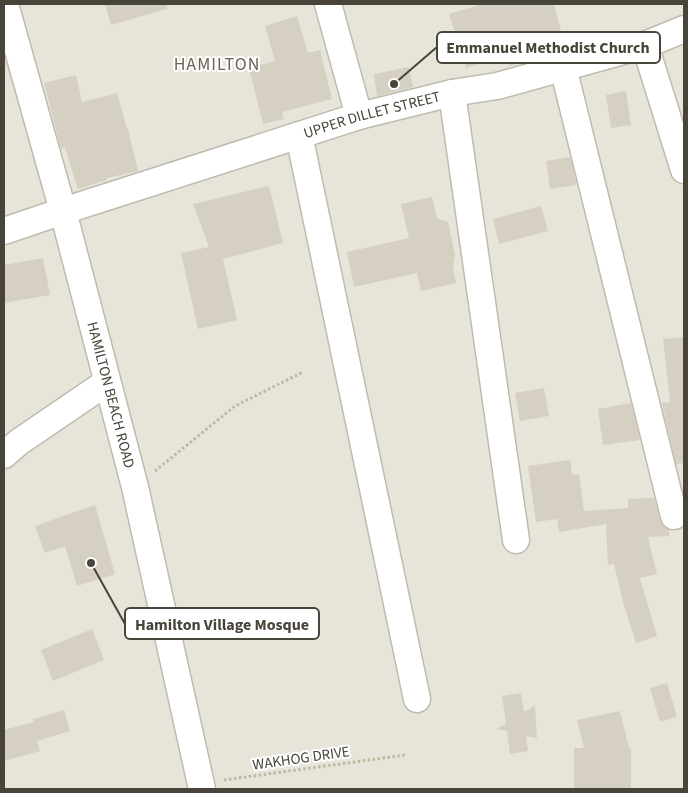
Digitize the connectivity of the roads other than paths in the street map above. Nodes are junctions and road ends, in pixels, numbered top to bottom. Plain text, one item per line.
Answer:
1 (5, 4) edge
2 (328, 4) edge
3 (684, 30) edge
4 (645, 44) junction
5 (563, 67) junction
6 (452, 94) junction
7 (359, 116) junction
8 (299, 135) junction
9 (684, 170) edge
10 (63, 211) junction
11 (4, 231) edge
12 (108, 382) junction
13 (4, 455) edge
14 (674, 516) dead end
15 (516, 540) dead end
16 (417, 699) dead end
17 (201, 786) edge

1 - 10 street, HAMILTON BEACH ROAD
2 - 7 street
3 - 4 street, UPPER DILLET STREET
4 - 5 street, UPPER DILLET STREET
4 - 9 street
5 - 6 street, UPPER DILLET STREET
5 - 14 street
6 - 7 street, UPPER DILLET STREET
6 - 15 street
7 - 8 street, UPPER DILLET STREET
8 - 10 street, UPPER DILLET STREET
8 - 16 street
10 - 11 street, UPPER DILLET STREET
10 - 12 street, HAMILTON BEACH ROAD
12 - 13 street
12 - 17 street, HAMILTON BEACH ROAD

